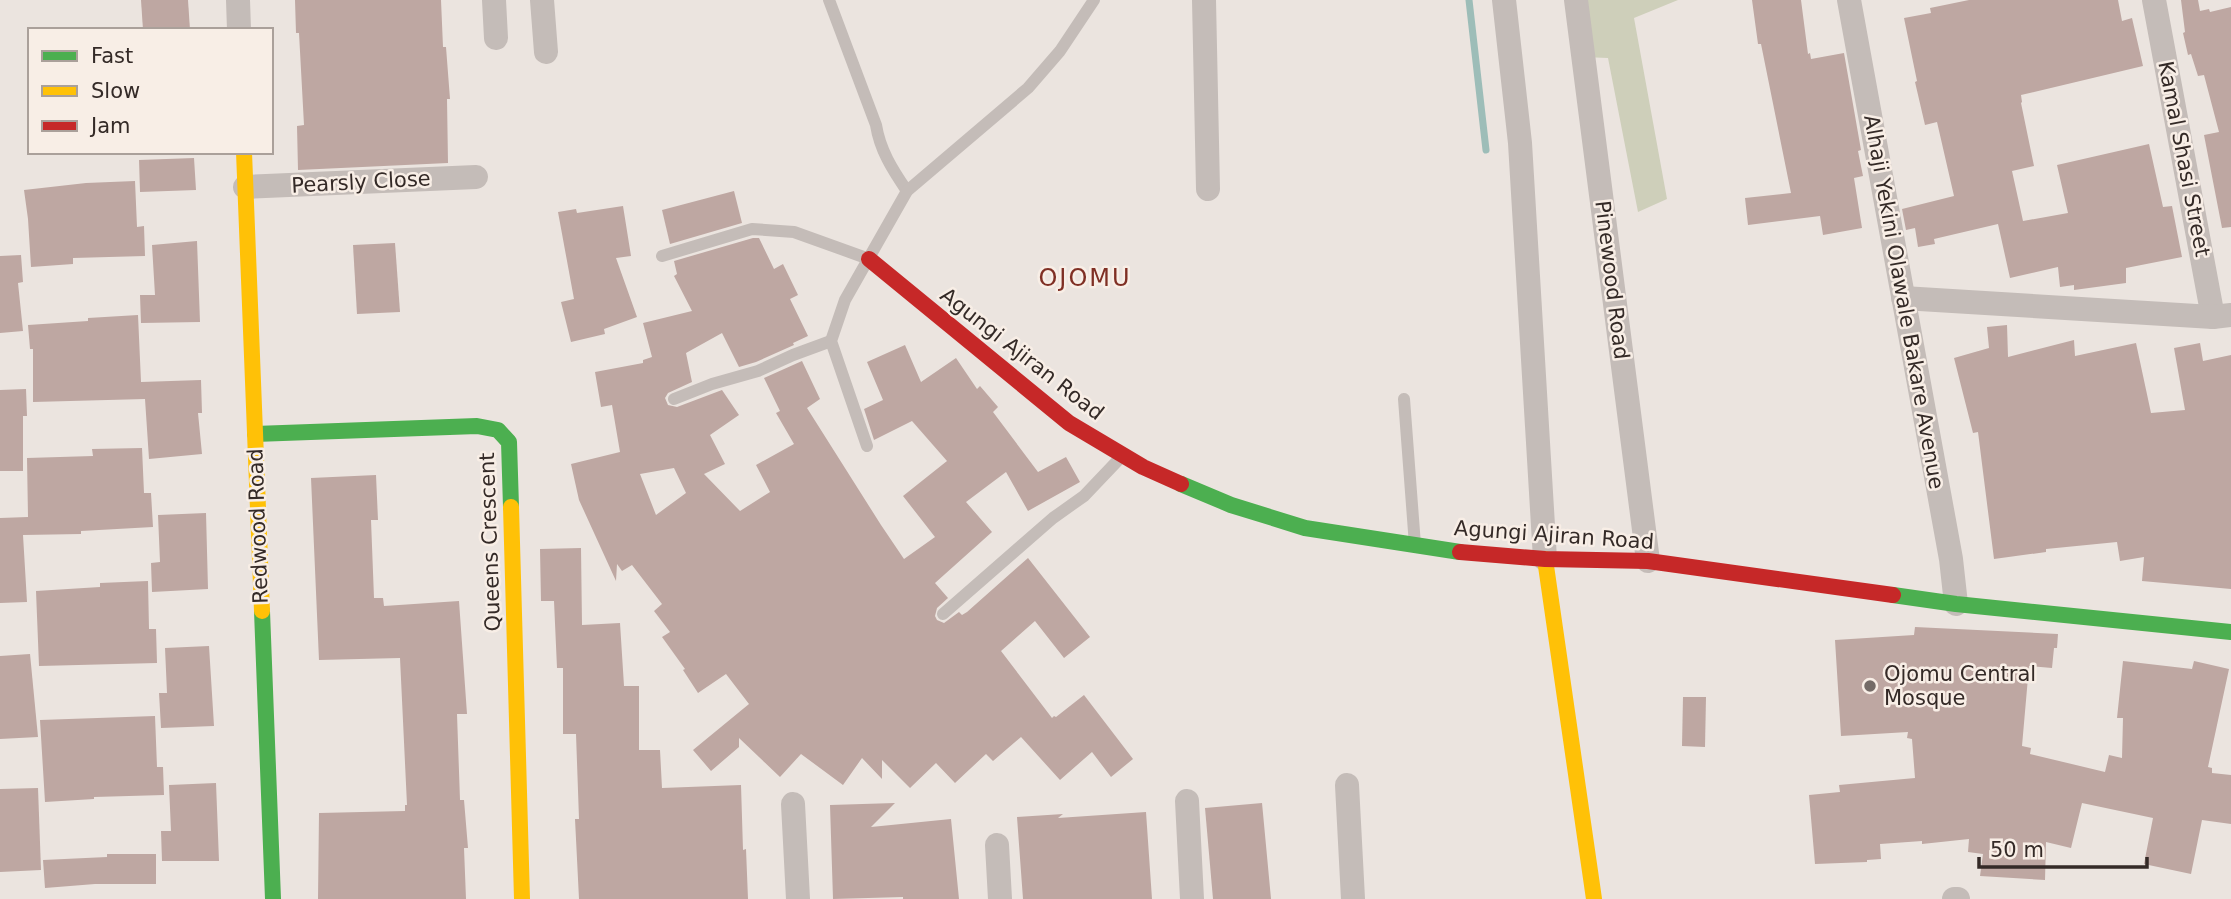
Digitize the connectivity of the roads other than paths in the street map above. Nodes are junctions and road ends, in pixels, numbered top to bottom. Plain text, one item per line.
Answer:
1 (238, 0) edge
2 (494, 0) edge
3 (542, 0) edge
4 (829, 0) edge
5 (1094, 0) edge
6 (1204, 0) edge
7 (1504, 0) edge
8 (1576, 0) edge
9 (1849, 0) edge
10 (2154, 0) edge
11 (239, 28) edge
12 (496, 38) dead end
13 (546, 52) dead end
14 (244, 154) edge
15 (476, 177) dead end
16 (245, 187) junction
17 (1208, 189) dead end
18 (906, 191) junction
19 (662, 256) dead end
20 (869, 259) junction
21 (1903, 298) junction
22 (2222, 316) edge
23 (831, 341) junction
24 (674, 400) dead end
25 (1404, 400) dead end
26 (255, 434) junction
27 (867, 446) dead end
28 (1123, 455) junction
29 (1415, 545) junction
30 (1545, 559) junction
31 (1647, 561) junction
32 (1956, 604) junction
33 (943, 614) dead end
34 (2231, 632) edge
35 (1347, 785) dead end
36 (1187, 801) dead end
37 (793, 804) dead end
38 (997, 845) dead end
39 (273, 899) edge
40 (522, 899) edge
41 (798, 899) edge
42 (1000, 899) edge
43 (1192, 899) edge
44 (1353, 899) edge
45 (1594, 899) edge

1 - 11 street
2 - 12 street
3 - 13 street
4 - 18 lane
5 - 18 lane
6 - 17 street
7 - 30 street
8 - 31 street, Pinewood Road
9 - 21 street, Alhaji Yekini Olawale Bakare Avenue
10 - 22 street, Kamal Shasi Street
14 - 16 street, Redwood Road
15 - 16 street, Pearsly Close
16 - 26 street, Redwood Road
18 - 20 lane
19 - 20 lane
20 - 23 lane
20 - 28 street, Agungi Ajiran Road
21 - 22 street
21 - 32 street, Alhaji Yekini Olawale Bakare Avenue
23 - 24 lane
23 - 27 lane
25 - 29 lane
26 - 39 street, Redwood Road
26 - 40 street, Queens Crescent
28 - 29 street, Agungi Ajiran Road
28 - 33 lane
29 - 30 street, Agungi Ajiran Road
30 - 31 street, Agungi Ajiran Road
30 - 45 street
31 - 32 street, Agungi Ajiran Road
32 - 34 street, Agungi Ajiran Road
35 - 44 street
36 - 43 street
37 - 41 street
38 - 42 street

